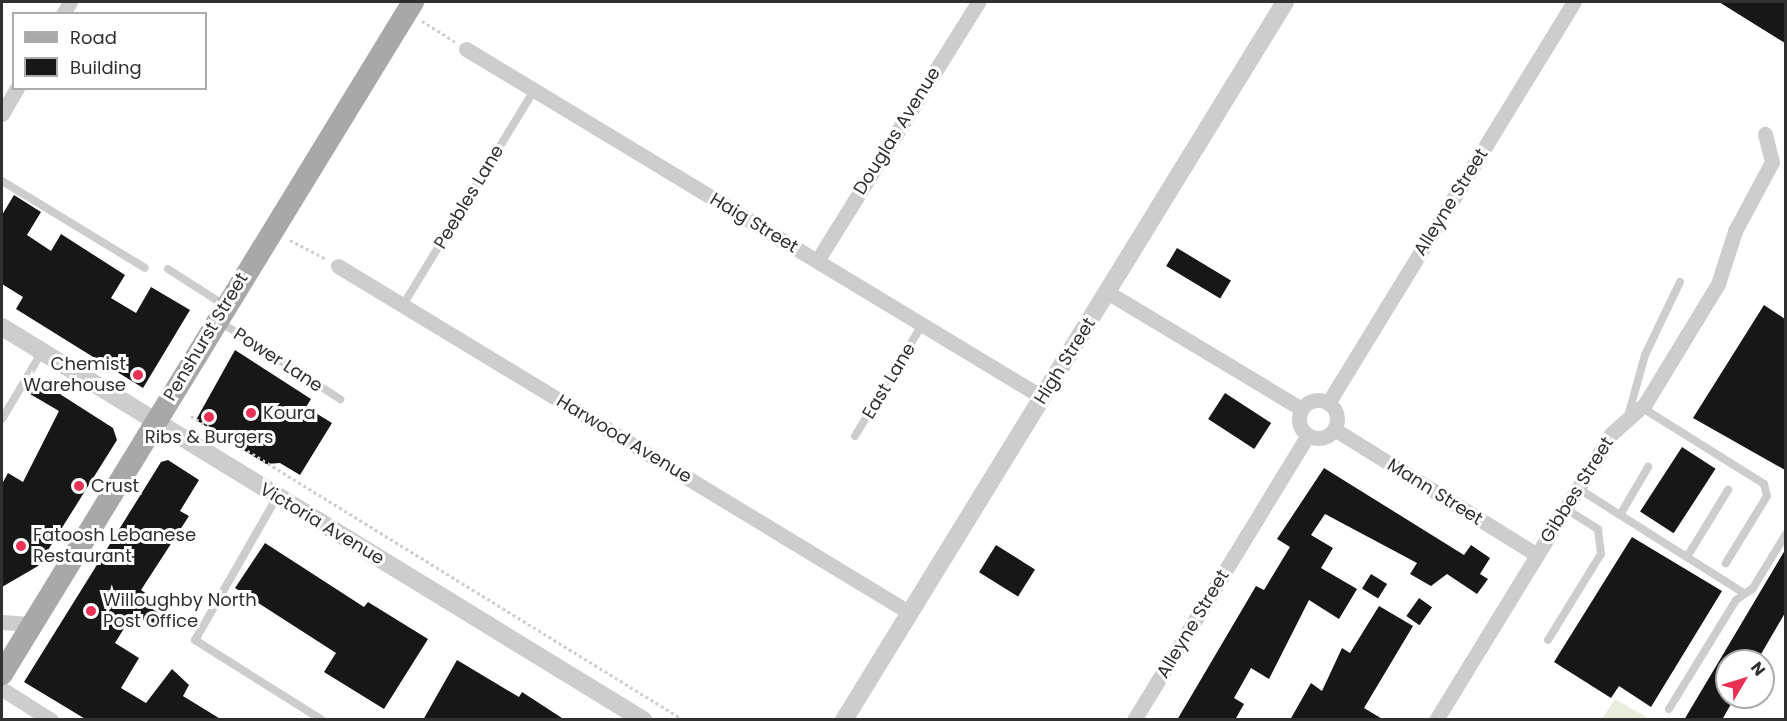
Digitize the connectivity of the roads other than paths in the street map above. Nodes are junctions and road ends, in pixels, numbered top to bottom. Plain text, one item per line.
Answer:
1 (978, 2) edge
2 (1285, 2) edge
3 (1574, 2) edge
4 (410, 7) edge
5 (466, 49) road end
6 (16, 90) edge
7 (534, 90) junction
8 (2, 114) edge
9 (1765, 134) dead end
10 (2, 181) edge
11 (817, 261) junction
12 (338, 266) road end
13 (145, 268) dead end
14 (168, 269) dead end
15 (1680, 282) dead end
16 (1107, 292) junction
17 (403, 305) junction
18 (221, 313) junction
19 (922, 325) junction
20 (2, 327) edge
21 (42, 352) junction
22 (1042, 397) junction
23 (340, 399) dead end
24 (1328, 403) junction
25 (1641, 407) junction
26 (1302, 409) junction
27 (2, 419) edge
28 (1627, 420) junction
29 (155, 421) junction
30 (1334, 429) junction
31 (1308, 435) junction
32 (855, 436) dead end
33 (1648, 467) dead end
34 (1578, 489) junction
35 (1728, 490) dead end
36 (277, 497) junction
37 (1566, 509) junction
38 (1620, 515) junction
39 (1785, 534) edge
40 (1537, 555) junction
41 (1687, 557) junction
42 (1726, 563) dead end
43 (1745, 594) junction
44 (910, 613) junction
45 (2, 622) edge
46 (33, 624) junction
47 (1548, 640) dead end
48 (4, 662) edge
49 (2, 689) edge
50 (1669, 709) dead end
51 (642, 719) edge
52 (51, 720) edge
53 (322, 720) edge
54 (844, 720) edge
55 (1134, 720) edge
56 (1436, 720) edge

1 - 11 street, Douglas Avenue
2 - 16 street, High Street
3 - 24 street, Alleyne Street
4 - 18 main road, Penshurst Street
5 - 7 street, Haig Street
6 - 8 street
7 - 11 street, Haig Street
7 - 17 lane, Peebles Lane
9 - 25 street, Gibbes Street
10 - 13 lane
11 - 19 street, Haig Street
12 - 17 street, Harwood Avenue
14 - 18 lane, Power Lane
15 - 28 lane
16 - 22 street, High Street
16 - 26 street
17 - 44 street, Harwood Avenue
18 - 23 lane, Power Lane
18 - 29 main road, Penshurst Street
19 - 22 street, Haig Street
19 - 32 lane, East Lane
20 - 21 street, Victoria Avenue
21 - 27 lane
21 - 29 street, Victoria Avenue
22 - 44 street, High Street
24 - 26 street
24 - 30 street
25 - 28 street, Gibbes Street
25 - 42 lane
26 - 31 street
28 - 34 street, Gibbes Street
29 - 36 street, Victoria Avenue
29 - 46 main road, Penshurst Street
30 - 31 street
30 - 40 street, Mann Street
31 - 55 street, Alleyne Street
33 - 38 lane
34 - 37 street, Gibbes Street
34 - 38 lane
35 - 41 lane
36 - 51 street, Victoria Avenue
36 - 53 lane
37 - 40 street, Gibbes Street
37 - 47 lane
38 - 41 lane
39 - 43 lane
40 - 56 street, Gibbes Street
41 - 43 lane
43 - 50 lane
44 - 54 street, High Street
45 - 46 street
46 - 48 main road, Penshurst Street
49 - 52 street

